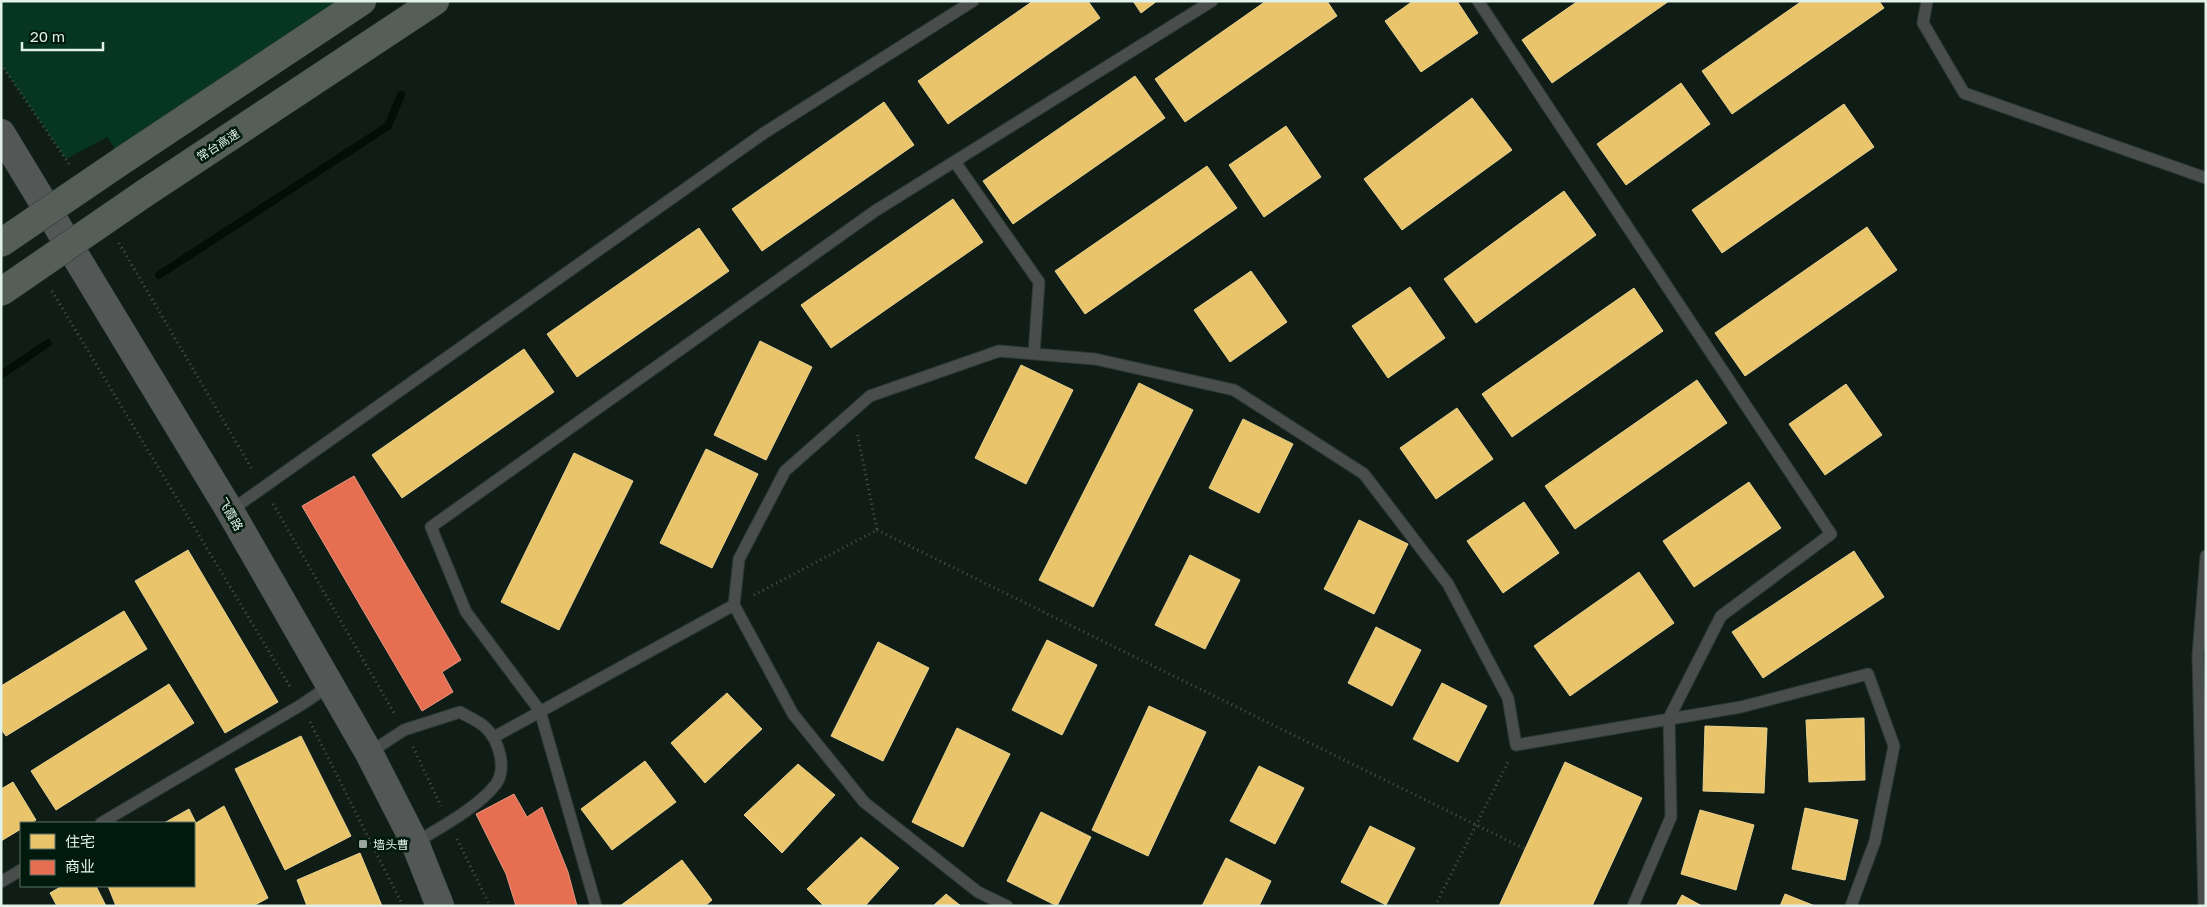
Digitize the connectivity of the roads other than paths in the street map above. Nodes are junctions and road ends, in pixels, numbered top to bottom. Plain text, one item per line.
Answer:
1 (362, 1) edge
2 (436, 1) edge
3 (973, 1) edge
4 (1212, 1) edge
5 (1478, 1) edge
6 (1927, 1) edge
7 (3, 134) edge
8 (955, 162) junction
9 (2206, 178) edge
10 (1, 243) edge
11 (1, 292) edge
12 (1034, 354) junction
13 (230, 511) junction
14 (2206, 556) edge
15 (734, 606) junction
16 (329, 686) junction
17 (540, 712) junction
18 (1669, 718) junction
19 (494, 737) junction
20 (369, 752) junction
21 (103, 822) edge
22 (415, 843) junction
23 (20, 871) edge
24 (1, 882) edge
25 (440, 906) edge
26 (596, 906) edge
27 (1007, 906) edge
28 (1633, 906) edge
29 (1851, 906) edge
30 (2204, 906) edge

1 - 10 highway, bridge
2 - 11 highway, 常台高速, bridge
3 - 13 lane
4 - 8 lane
5 - 18 lane
6 - 9 lane
7 - 13 main road, 飞霞路
8 - 12 lane
8 - 17 lane
12 - 15 lane
12 - 18 lane
13 - 16 main road, 飞霞路
14 - 30 lane
15 - 17 lane
15 - 27 lane
16 - 20 main road, 飞霞路
16 - 21 lane
17 - 19 lane
17 - 26 lane
18 - 28 lane
18 - 29 lane
19 - 20 lane
19 - 22 lane
20 - 22 main road, 飞霞路
22 - 25 main road, 飞霞路
23 - 24 lane

